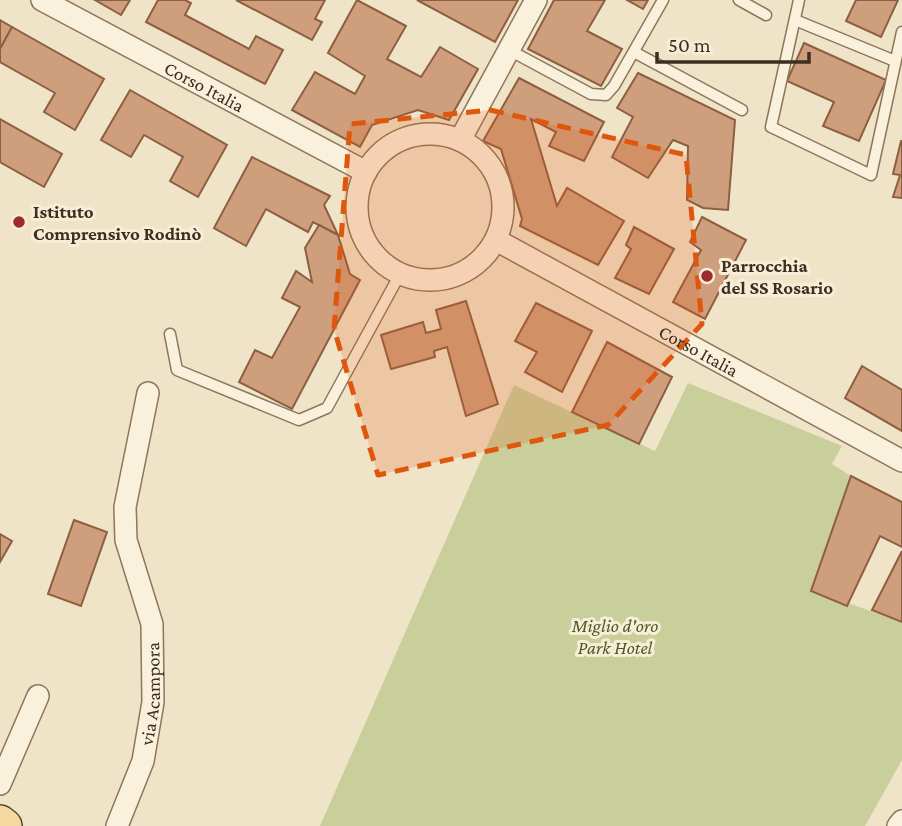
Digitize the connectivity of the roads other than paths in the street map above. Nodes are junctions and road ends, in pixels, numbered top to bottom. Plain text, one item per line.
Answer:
1 (42, 0) edge
2 (536, 0) edge
3 (663, 0) edge
4 (738, 0) edge
5 (799, 0) edge
6 (766, 15) dead end
7 (795, 20) junction
8 (902, 32) edge
9 (509, 50) junction
10 (634, 52) junction
11 (895, 61) junction
12 (742, 110) dead end
13 (460, 140) junction
14 (366, 172) junction
15 (496, 240) junction
16 (400, 274) junction
17 (170, 334) dead end
18 (148, 393) dead end
19 (902, 461) edge
20 (38, 696) dead end
21 (0, 784) edge
22 (902, 821) edge
23 (0, 822) edge
24 (5, 826) edge
25 (117, 826) edge
26 (898, 826) edge

1 - 14 street, Corso Italia
2 - 9 street
3 - 10 lane
4 - 6 lane
5 - 7 lane
7 - 11 lane
7 - 11 lane
8 - 11 lane
9 - 10 lane
9 - 13 street
10 - 12 lane
13 - 14 street
13 - 15 street
14 - 16 street
15 - 16 street
15 - 19 street, Corso Italia
16 - 17 lane
18 - 25 street, via Acampora
20 - 21 street
22 - 26 street
23 - 24 main road

